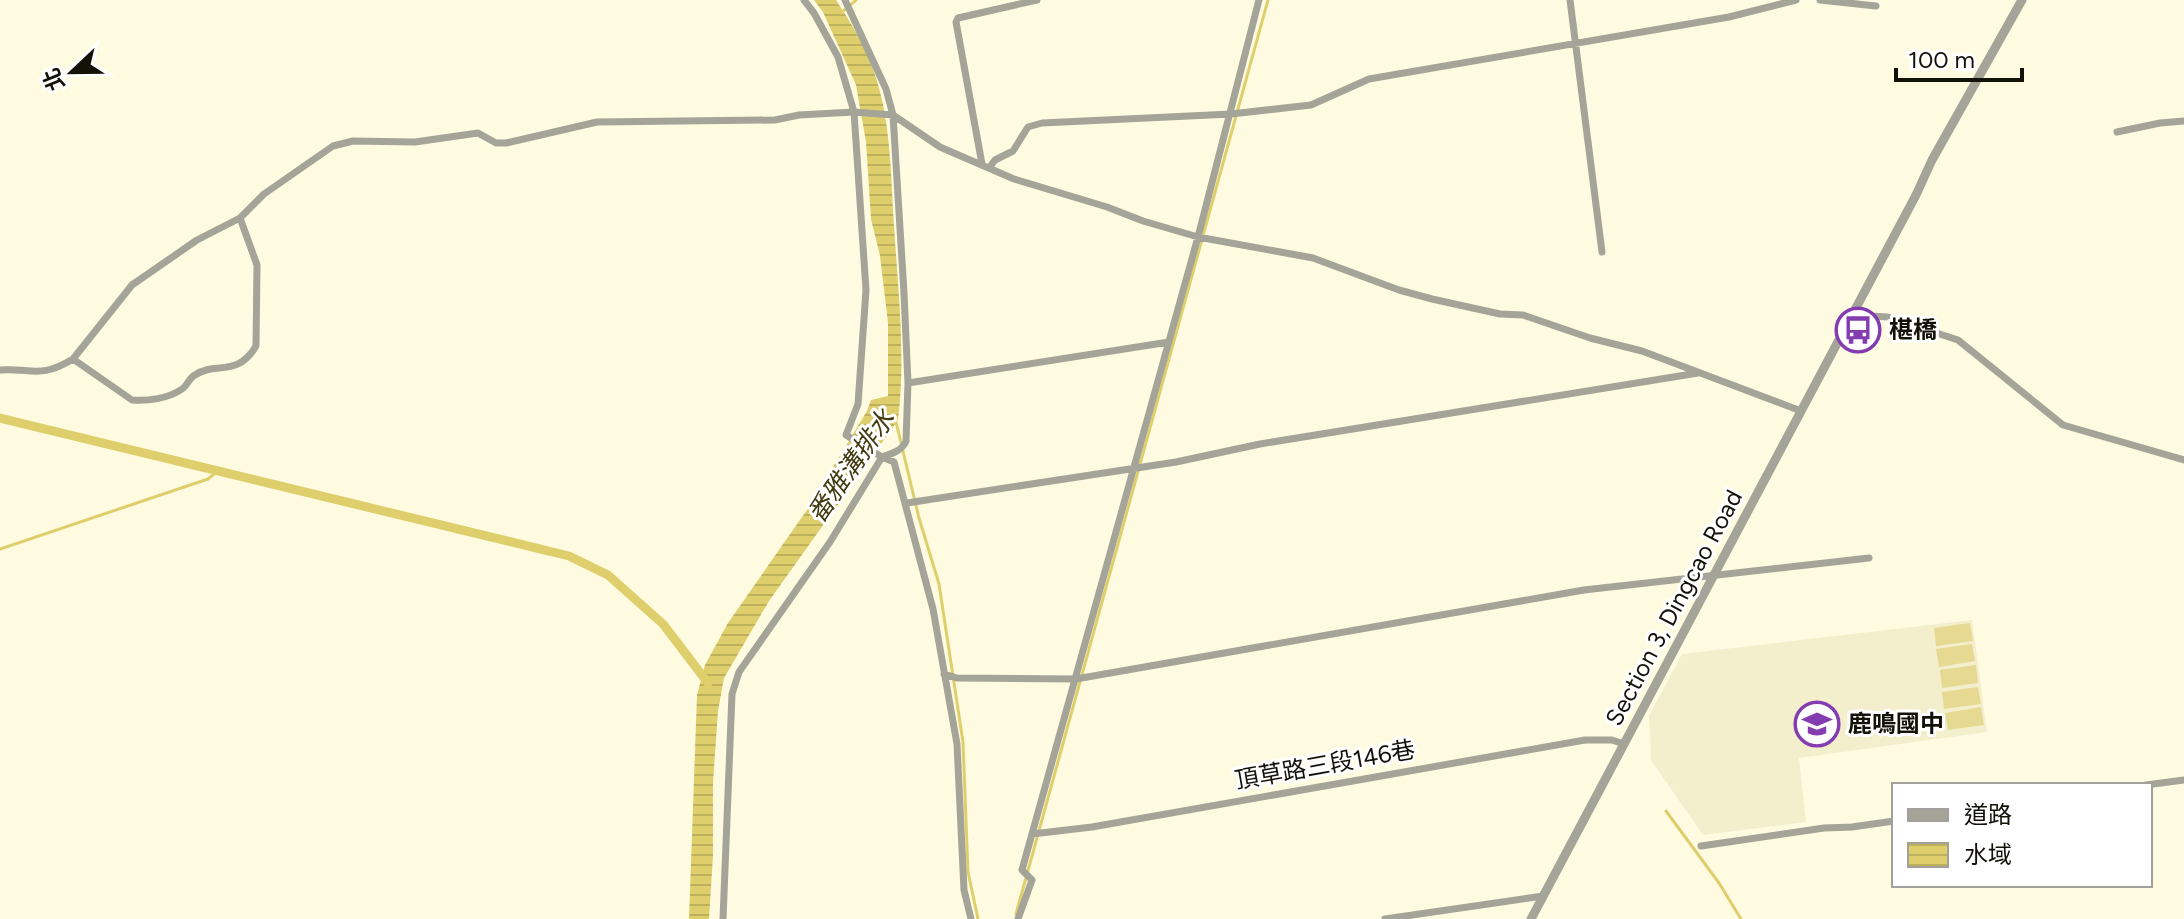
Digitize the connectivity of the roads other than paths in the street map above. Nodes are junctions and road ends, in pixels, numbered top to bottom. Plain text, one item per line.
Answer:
1 (804, 0) edge
2 (845, 0) edge
3 (1037, 0) edge
4 (1259, 0) edge
5 (1570, 0) edge
6 (1796, 0) edge
7 (1820, 0) edge
8 (2022, 0) edge
9 (1876, 6) dead end
10 (1577, 44) junction
11 (854, 112) junction
12 (1231, 114) junction
13 (893, 115) junction
14 (2184, 121) edge
15 (2117, 132) dead end
16 (986, 166) junction
17 (240, 218) junction
18 (1198, 237) junction
19 (1602, 252) dead end
20 (1851, 315) junction
21 (1169, 342) junction
22 (73, 359) junction
23 (0, 370) edge
24 (1700, 373) junction
25 (908, 383) junction
26 (1801, 411) junction
27 (882, 457) junction
28 (2184, 460) edge
29 (1133, 468) junction
30 (913, 502) junction
31 (1869, 558) dead end
32 (1713, 575) junction
33 (950, 676) junction
34 (1076, 679) junction
35 (1624, 744) junction
36 (2184, 780) edge
37 (2152, 784) edge
38 (1892, 821) edge
39 (1032, 834) junction
40 (1701, 846) dead end
41 (1543, 896) junction
42 (1442, 909) junction
43 (723, 919) edge
44 (971, 919) edge
45 (1018, 919) edge
46 (1385, 919) edge
47 (1442, 919) edge
48 (1531, 919) edge

1 - 11 street
2 - 13 street
3 - 16 street
4 - 12 street
5 - 10 street
6 - 10 street
7 - 9 street
8 - 20 street, Section 3, Dingcao Road
10 - 12 street
10 - 19 street
11 - 13 street
11 - 17 street
11 - 27 street
12 - 16 street
12 - 18 street
13 - 16 street
13 - 25 street
14 - 15 street
16 - 18 street
17 - 22 street
17 - 22 street
18 - 21 street
18 - 24 street
20 - 26 street, Section 3, Dingcao Road
20 - 28 street
21 - 25 street
21 - 29 street
22 - 23 street
24 - 26 street
24 - 29 street
25 - 27 street
26 - 32 street, Section 3, Dingcao Road
27 - 30 street
27 - 43 street
29 - 30 street
29 - 34 street
30 - 33 street
31 - 32 street
32 - 34 street
32 - 35 street, Section 3, Dingcao Road
33 - 34 street
33 - 44 street
34 - 39 street
35 - 39 street, 頂草路三段146巷
35 - 41 street, Section 3, Dingcao Road
36 - 37 street
38 - 40 street
39 - 45 street
41 - 42 street
41 - 48 street, Section 3, Dingcao Road
42 - 46 street
42 - 47 street

